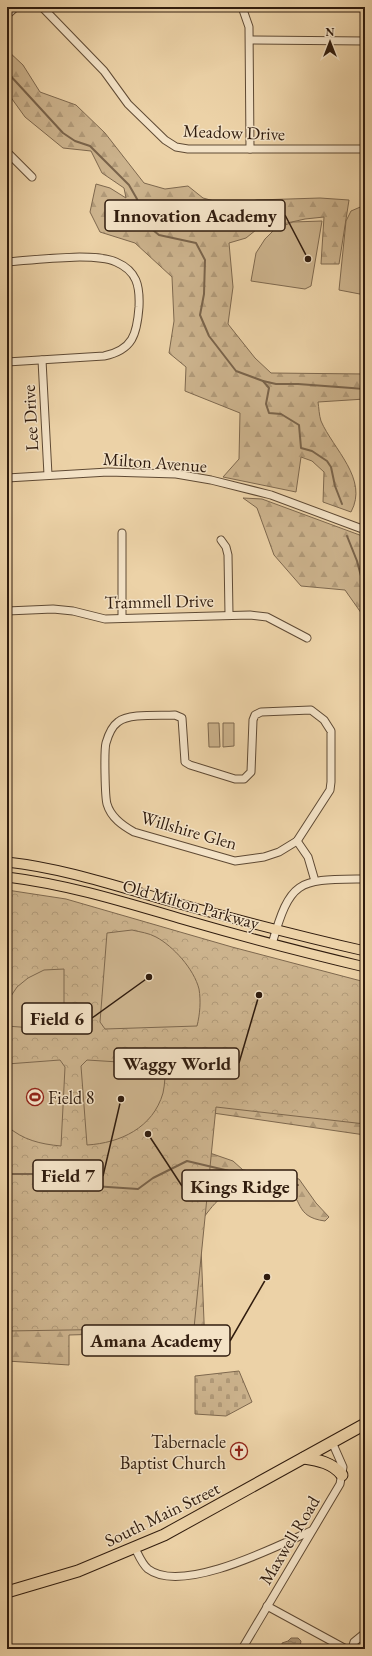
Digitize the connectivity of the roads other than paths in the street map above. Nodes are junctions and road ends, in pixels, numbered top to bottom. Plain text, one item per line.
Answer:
1 (16, 7) edge
2 (42, 7) edge
3 (242, 7) edge
4 (7, 16) edge
5 (250, 40) junction
6 (365, 41) edge
7 (250, 149) junction
8 (365, 149) edge
9 (7, 152) edge
10 (32, 177) dead end
11 (7, 262) edge
12 (42, 360) junction
13 (7, 362) edge
14 (48, 475) junction
15 (7, 478) edge
16 (365, 530) edge
17 (122, 533) dead end
18 (221, 540) dead end
19 (7, 611) edge
20 (229, 614) junction
21 (122, 618) junction
22 (307, 638) dead end
23 (297, 841) junction
24 (7, 862) edge
25 (7, 877) edge
26 (365, 879) edge
27 (315, 881) junction
28 (275, 931) junction
29 (272, 944) junction
30 (365, 951) edge
31 (365, 967) edge
32 (365, 1424) edge
33 (332, 1442) junction
34 (304, 1458) junction
35 (342, 1475) junction
36 (311, 1531) junction
37 (135, 1548) junction
38 (7, 1592) edge
39 (267, 1606) junction
40 (365, 1633) edge
41 (242, 1649) edge
42 (346, 1649) edge
43 (352, 1649) edge

1 - 4 street
2 - 7 street, Meadow Drive
3 - 5 street
5 - 6 street
5 - 7 street
7 - 8 street, Meadow Drive
9 - 10 street
11 - 12 street
12 - 13 street
12 - 14 street, Lee Drive
14 - 15 street, Milton Avenue
14 - 16 street, Milton Avenue
17 - 21 street
18 - 20 street
19 - 21 street, Trammell Drive
20 - 21 street, Trammell Drive
20 - 22 street, Trammell Drive
23 - 23 street, Willshire Glen
23 - 27 street
24 - 28 main road, Old Milton Parkway
25 - 29 main road, Old Milton Parkway
26 - 27 street
27 - 28 street
28 - 29 street
28 - 30 main road, Old Milton Parkway
29 - 31 main road, Old Milton Parkway
32 - 33 highway, South Main Street
33 - 34 highway, South Main Street
33 - 35 street
34 - 35 highway
34 - 37 highway, South Main Street
35 - 36 street, Maxwell Road
36 - 37 street
36 - 39 street, Maxwell Road
37 - 38 highway, South Main Street
39 - 41 street, Maxwell Road
39 - 42 street
40 - 43 street

